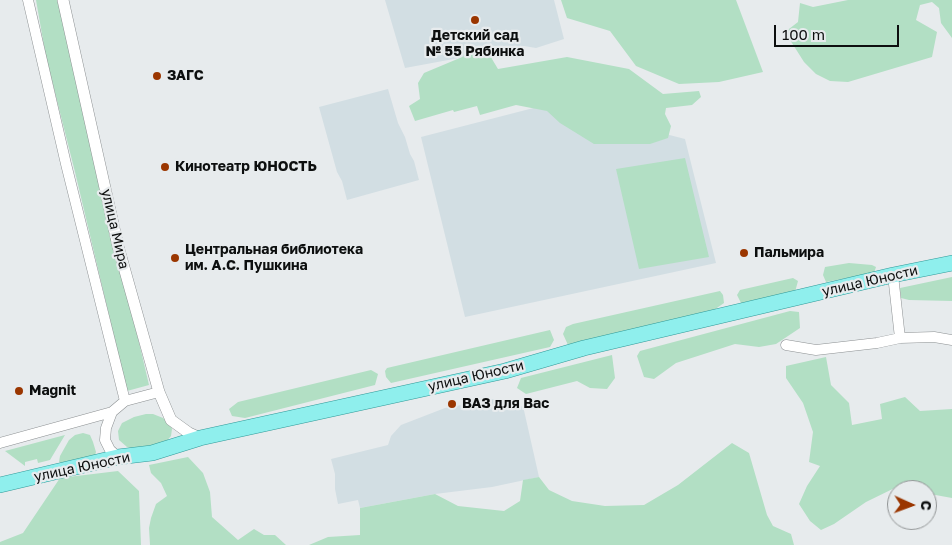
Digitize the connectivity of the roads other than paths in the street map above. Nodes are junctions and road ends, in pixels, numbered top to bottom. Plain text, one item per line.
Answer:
1 (28, 0) edge
2 (63, 0) edge
3 (952, 263) edge
4 (893, 275) junction
5 (900, 338) junction
6 (952, 340) edge
7 (786, 345) dead end
8 (158, 392) junction
9 (125, 401) junction
10 (112, 412) junction
11 (200, 438) junction
12 (0, 443) edge
13 (118, 457) junction
14 (0, 485) edge

1 - 9 street
2 - 8 street, улица Мира
3 - 4 main road, улица Юности
4 - 5 street
4 - 11 main road, улица Юности
5 - 6 street
5 - 7 street
8 - 9 street
8 - 11 street, улица Мира
9 - 10 street
10 - 12 street
10 - 13 street
11 - 13 main road, улица Юности
13 - 14 main road, улица Юности

